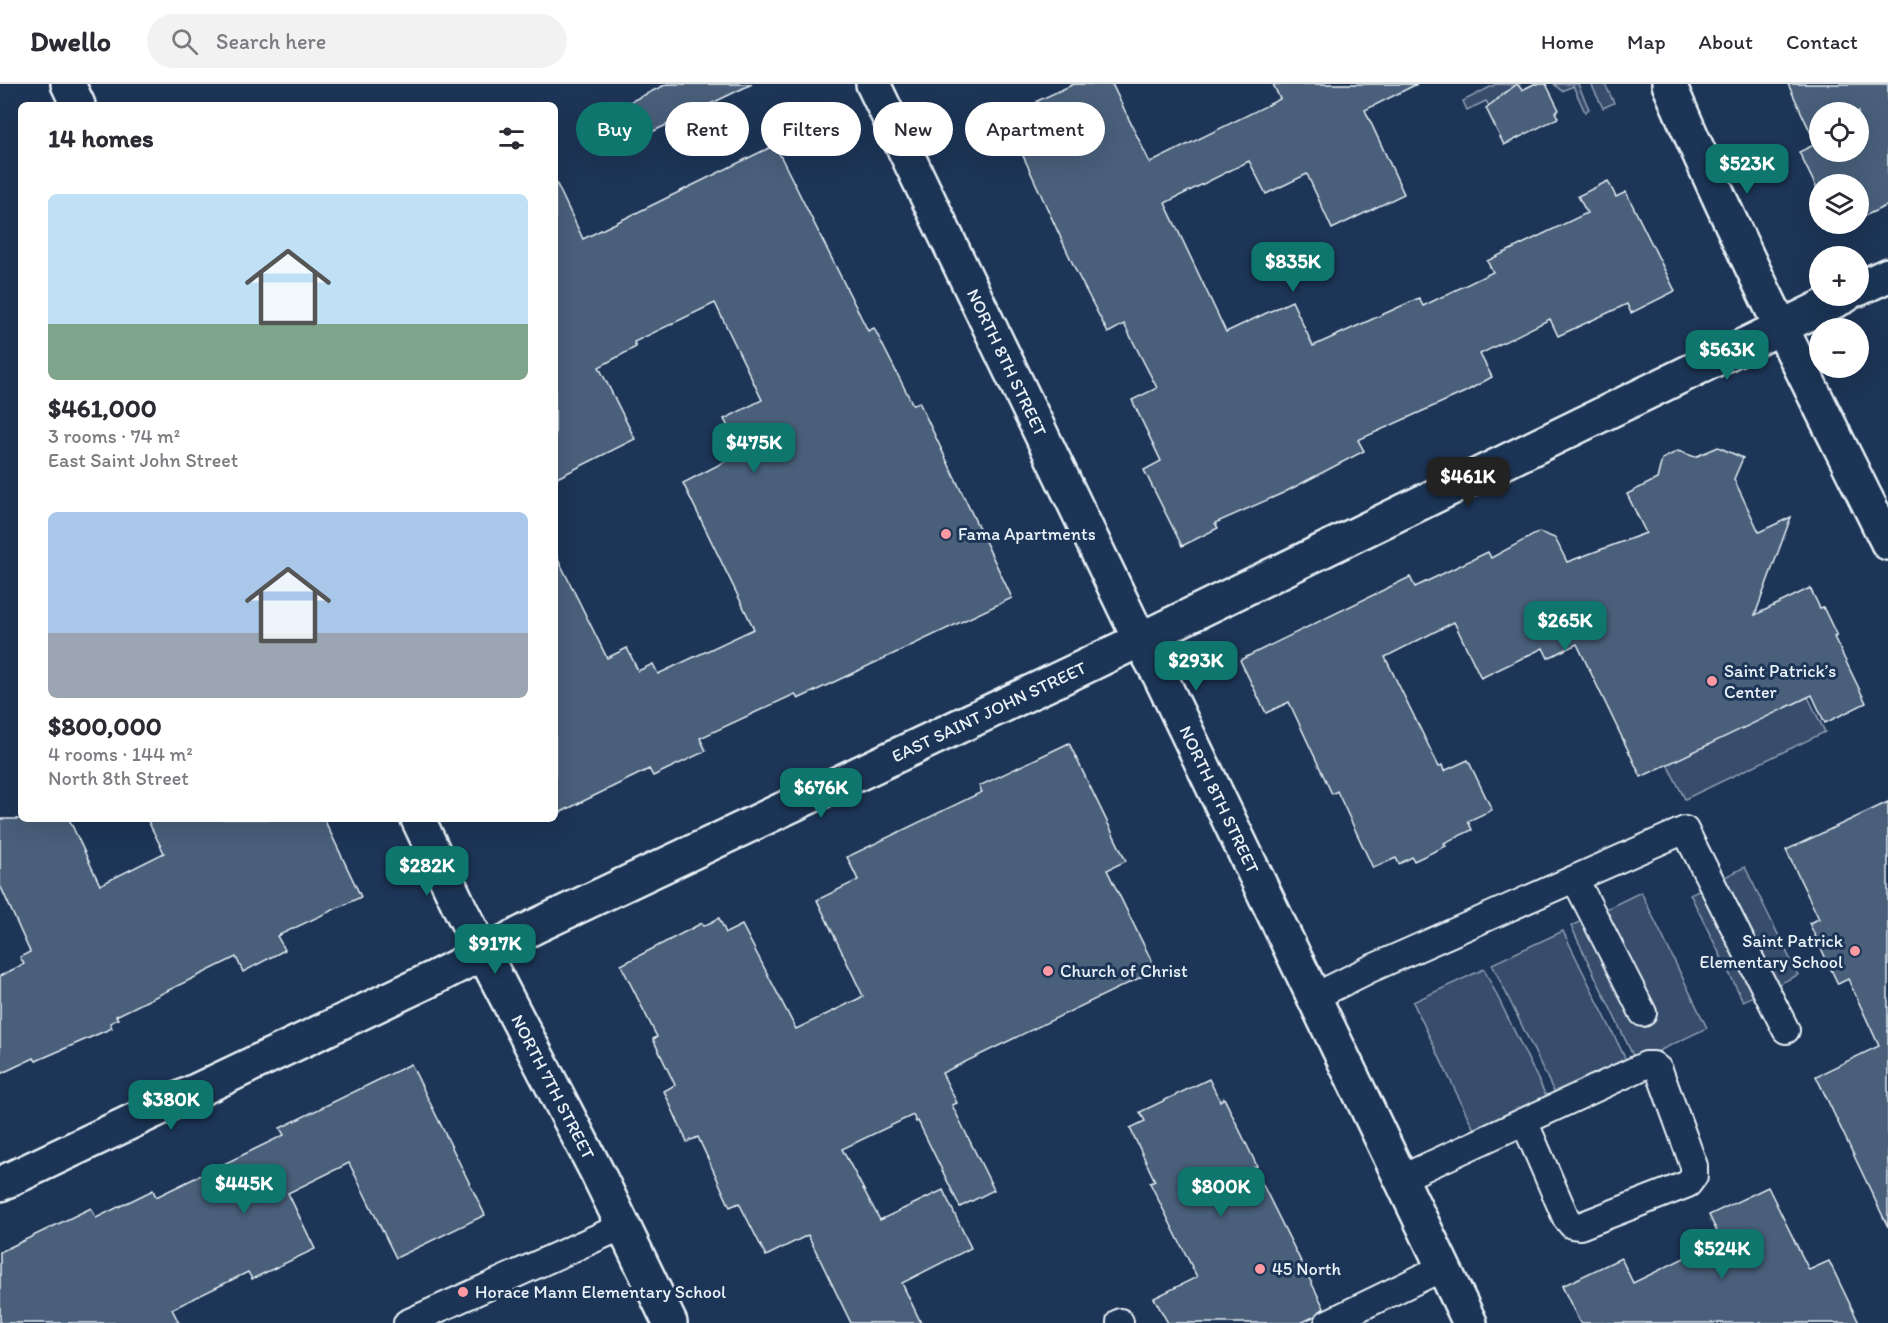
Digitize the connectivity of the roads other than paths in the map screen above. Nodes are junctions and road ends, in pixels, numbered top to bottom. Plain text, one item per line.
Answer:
1 (68, 84) edge
2 (873, 84) edge
3 (1669, 84) edge
4 (77, 102) edge
5 (1888, 275) edge
6 (1869, 284) edge
7 (1824, 306) edge
8 (1781, 326) junction
9 (1888, 543) edge
10 (1140, 640) junction
11 (419, 822) edge
12 (1575, 879) junction
13 (483, 952) junction
14 (1314, 997) junction
15 (1643, 1013) dead end
16 (1786, 1030) dead end
17 (1524, 1121) junction
18 (1402, 1178) junction
19 (0, 1184) edge
20 (623, 1226) junction
21 (1444, 1267) junction
22 (407, 1323) edge
23 (670, 1323) edge
24 (1329, 1323) edge
25 (1470, 1323) edge

1 - 4 street
2 - 10 street, NORTH 8TH STREET
3 - 8 street
5 - 6 street
7 - 8 street, EAST SAINT JOHN STREET
8 - 9 street
8 - 10 street, EAST SAINT JOHN STREET
10 - 13 street, EAST SAINT JOHN STREET
10 - 14 street, NORTH 8TH STREET
11 - 13 street, NORTH 7TH STREET
12 - 14 lane
12 - 15 lane
12 - 16 lane
13 - 19 street, EAST SAINT JOHN STREET
13 - 20 street, NORTH 7TH STREET
14 - 18 street, NORTH 8TH STREET
17 - 17 lane
17 - 18 lane
18 - 21 street, NORTH 8TH STREET
20 - 22 lane
20 - 23 street, NORTH 7TH STREET
21 - 24 lane
21 - 25 street, NORTH 8TH STREET

